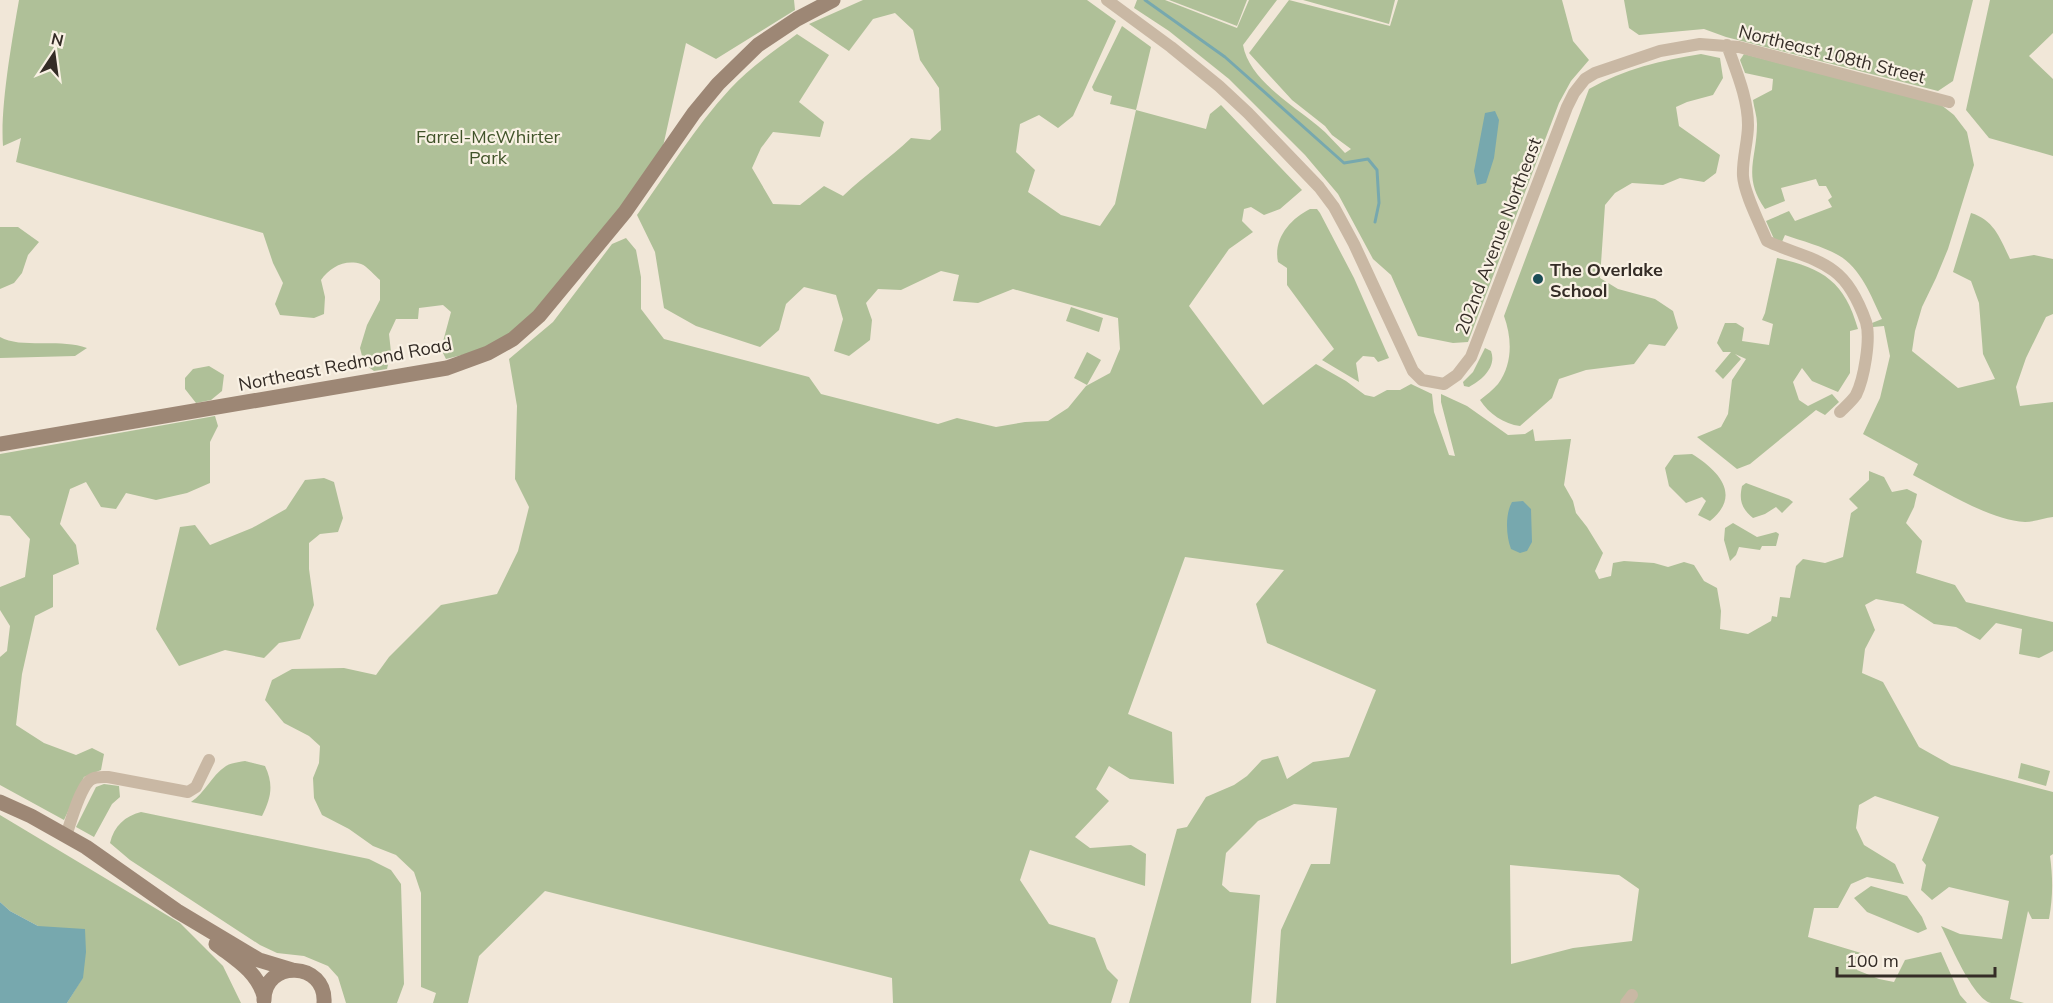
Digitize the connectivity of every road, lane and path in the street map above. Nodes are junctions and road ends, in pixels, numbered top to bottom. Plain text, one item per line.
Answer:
1 (832, 0) edge
2 (1107, 0) edge
3 (1727, 45) junction
4 (1574, 93) joint
5 (1949, 102) dead end
6 (1840, 412) dead end
7 (0, 444) edge
8 (209, 760) dead end
9 (0, 802) edge
10 (66, 836) junction
11 (177, 911) junction
12 (292, 970) junction
13 (264, 999) edge
14 (325, 1001) edge

1 - 7 street, Northeast Redmond Road
2 - 4 street, 202nd Avenue Northeast
3 - 4 street, Northeast 108th Street
3 - 5 street, Northeast 108th Street
3 - 6 street
8 - 10 street
9 - 10 street
10 - 11 street
11 - 12 street
11 - 13 street
12 - 13 street
12 - 14 street

